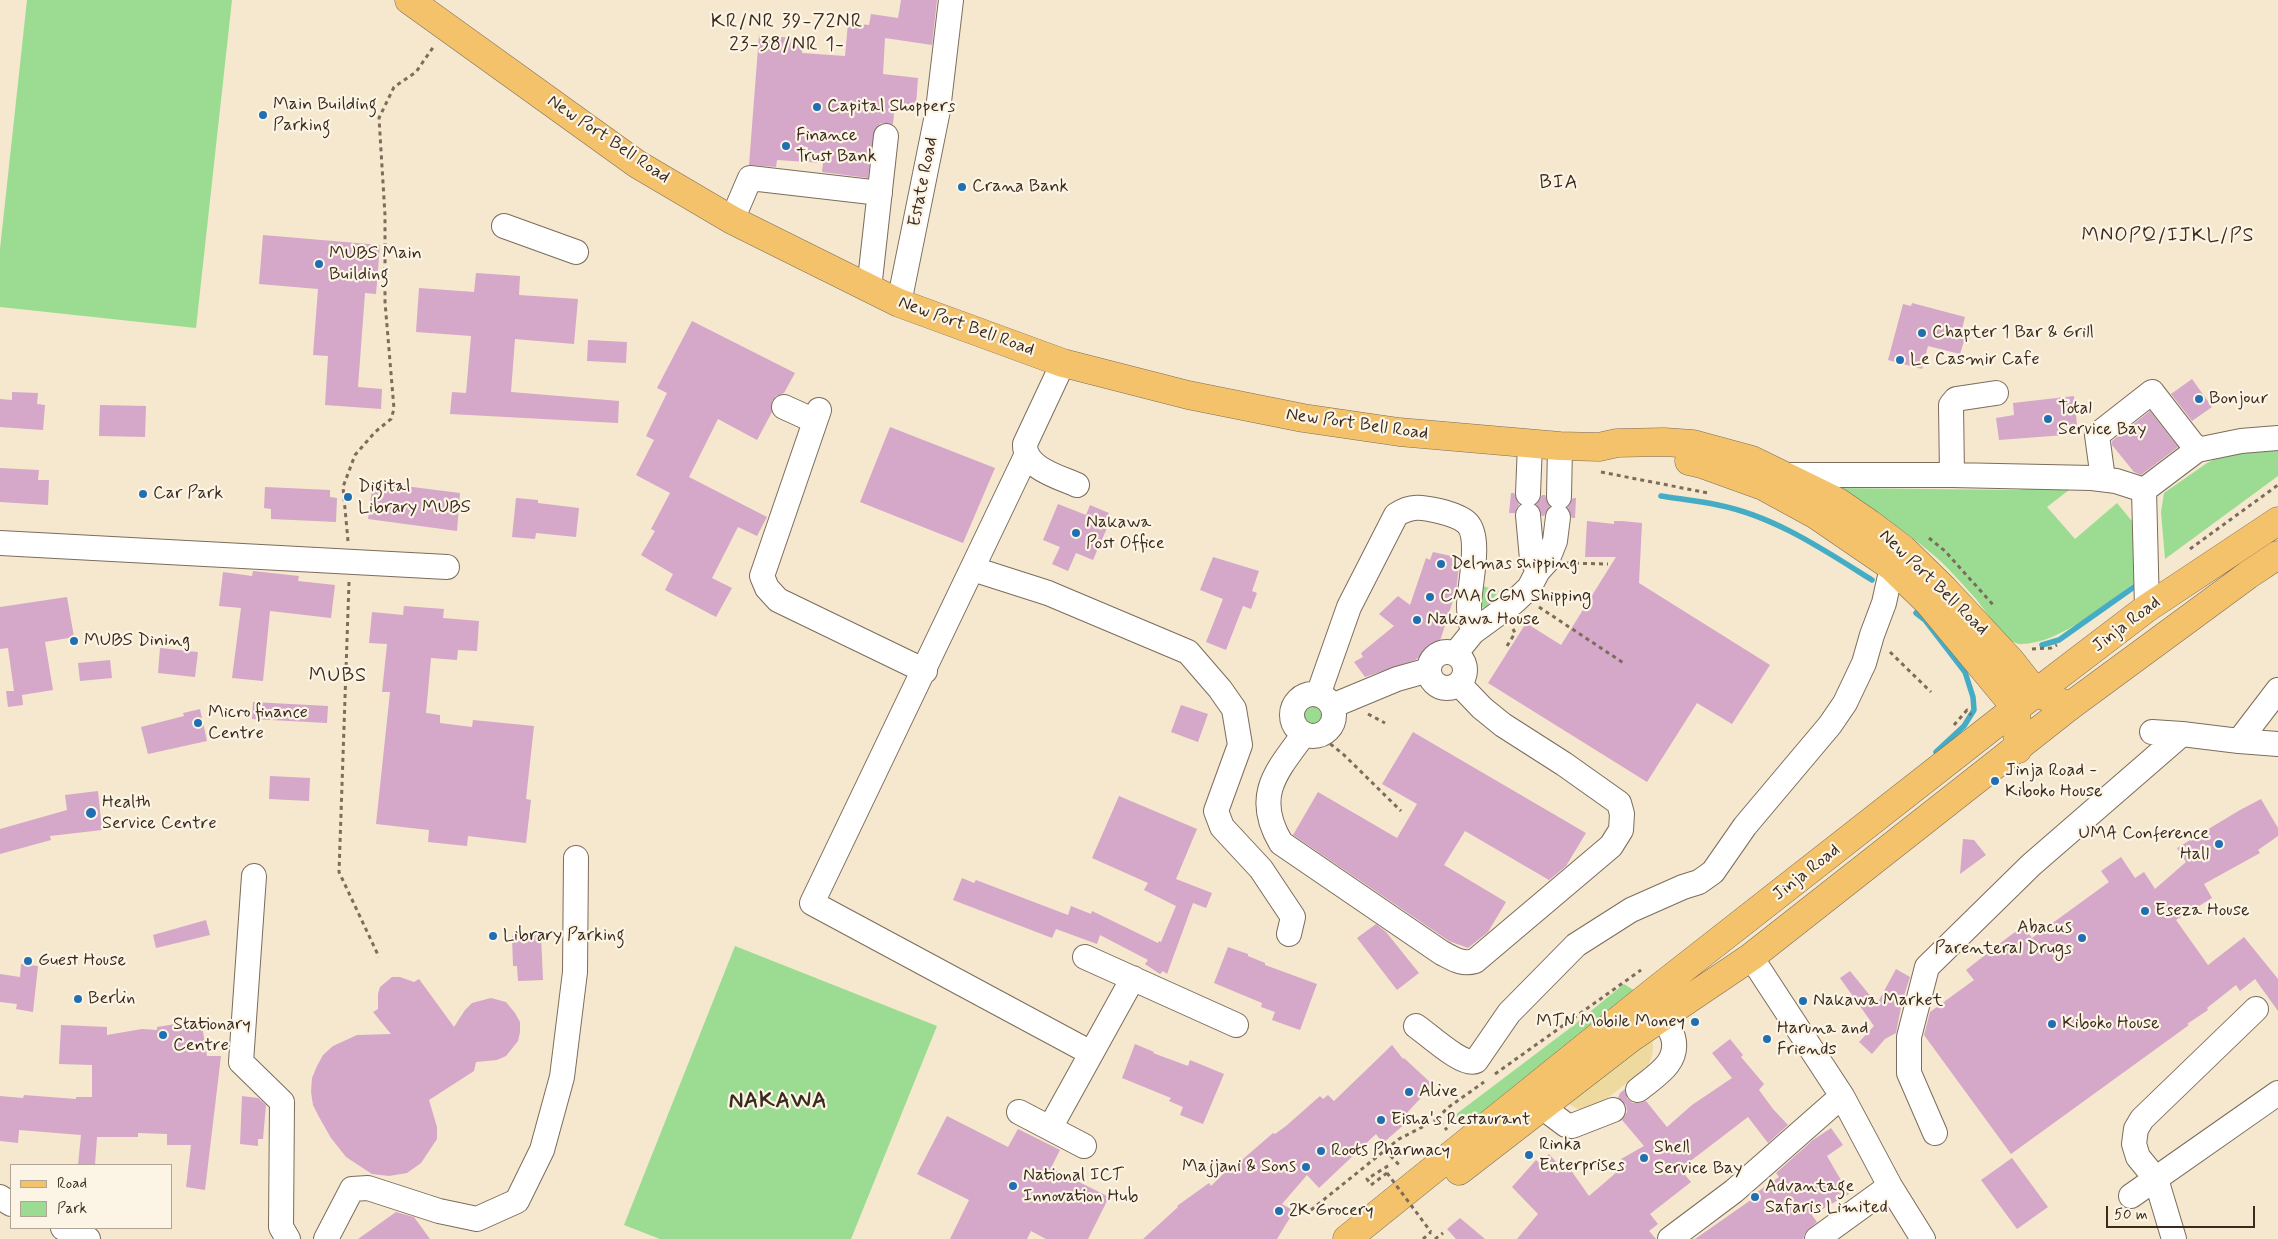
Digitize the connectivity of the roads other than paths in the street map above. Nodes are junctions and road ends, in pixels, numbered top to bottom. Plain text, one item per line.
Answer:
1 (408, 0) edge
2 (951, 0) edge
3 (886, 136) dead end
4 (880, 193) junction
5 (732, 220) junction
6 (504, 226) dead end
7 (576, 252) dead end
8 (869, 289) junction
9 (899, 303) junction
10 (1063, 363) junction
11 (1996, 393) dead end
12 (784, 407) dead end
13 (2278, 438) edge
14 (1530, 444) junction
15 (1560, 446) junction
16 (2198, 450) junction
17 (1026, 456) junction
18 (1598, 460) junction
19 (1785, 475) junction
20 (1952, 475) junction
21 (2103, 479) junction
22 (1077, 485) dead end
23 (2144, 490) junction
24 (2278, 521) edge
25 (0, 543) edge
26 (2278, 555) edge
27 (447, 567) dead end
28 (1892, 567) junction
29 (973, 569) junction
30 (1538, 570) junction
31 (2148, 608) junction
32 (1473, 632) junction
33 (1455, 654) junction
34 (1429, 670) junction
35 (925, 671) junction
36 (1459, 684) junction
37 (2278, 690) edge
38 (2022, 696) junction
39 (1325, 700) junction
40 (2070, 706) junction
41 (2152, 732) dead end
42 (2182, 734) junction
43 (1312, 735) junction
44 (2239, 742) junction
45 (2278, 744) edge
46 (2018, 748) junction
47 (576, 858) dead end
48 (254, 876) dead end
49 (1289, 934) dead end
50 (1085, 957) dead end
51 (1751, 957) junction
52 (1133, 978) junction
53 (2256, 1009) dead end
54 (1661, 1016) junction
55 (1236, 1025) dead end
56 (1416, 1026) dead end
57 (1091, 1053) junction
58 (2278, 1094) edge
59 (1842, 1096) junction
60 (1542, 1107) junction
61 (1019, 1112) dead end
62 (1050, 1128) junction
63 (1935, 1132) dead end
64 (1084, 1146) dead end
65 (2156, 1178) junction
66 (1890, 1186) junction
67 (2130, 1196) dead end
68 (65, 1229) edge
69 (88, 1239) edge
70 (288, 1239) edge
71 (326, 1239) edge
72 (1346, 1239) edge
73 (1373, 1239) edge
74 (1670, 1239) edge
75 (1817, 1239) edge
76 (1923, 1239) edge
77 (2174, 1239) edge

1 - 5 main road, New Port Bell Road
2 - 9 street, Estate Road
3 - 4 street
4 - 5 street
4 - 8 street
5 - 8 main road, New Port Bell Road
6 - 7 street
8 - 9 main road, New Port Bell Road
9 - 10 main road, New Port Bell Road
10 - 14 main road, New Port Bell Road
10 - 17 street
11 - 20 street
12 - 35 street
13 - 16 street
14 - 15 main road, New Port Bell Road
14 - 30 street
15 - 18 main road, New Port Bell Road
15 - 30 street
16 - 21 street
16 - 23 street
17 - 22 street
17 - 29 street
18 - 19 main road, New Port Bell Road
18 - 28 main road, New Port Bell Road
19 - 20 street
19 - 38 main road, New Port Bell Road
20 - 21 street
21 - 23 street
23 - 31 street
24 - 31 main road, Jinja Road
25 - 27 street
26 - 40 main road, Jinja Road
28 - 38 main road, New Port Bell Road
28 - 56 street
29 - 35 street
29 - 49 street
30 - 32 street
31 - 38 main road, Jinja Road
32 - 33 street
32 - 39 street
33 - 34 street
33 - 36 street
34 - 36 street
34 - 39 street
35 - 57 street
36 - 43 street
37 - 44 street
38 - 40 main road
38 - 46 main road
38 - 72 main road, Jinja Road
39 - 43 street
39 - 43 street
40 - 46 main road, Jinja Road
41 - 42 street
42 - 44 street
42 - 63 street
44 - 45 street
46 - 51 main road, Jinja Road
47 - 71 street
48 - 70 street
50 - 52 street
51 - 54 main road, Jinja Road
51 - 59 street
52 - 55 street
52 - 57 street
53 - 65 street
54 - 60 main road, Jinja Road
54 - 60 street
57 - 62 street
58 - 65 street
59 - 66 street
59 - 74 street
60 - 73 main road, Jinja Road
61 - 62 street
62 - 64 street
65 - 67 street
65 - 77 street
66 - 75 street
66 - 76 street
68 - 69 street

